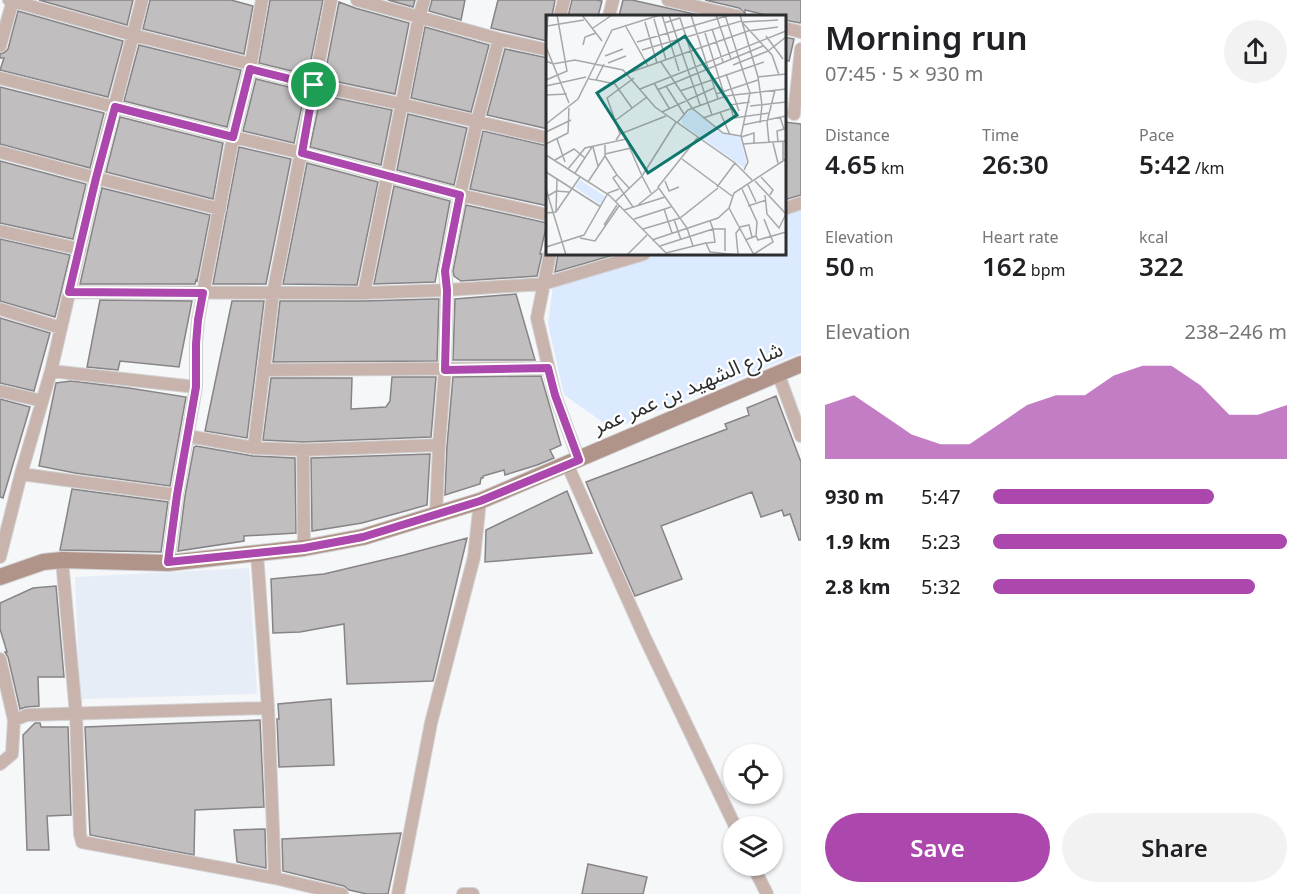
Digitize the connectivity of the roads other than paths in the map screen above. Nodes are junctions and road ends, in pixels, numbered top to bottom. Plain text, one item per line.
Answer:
1 (12, 0) edge
2 (142, 0) edge
3 (262, 0) edge
4 (331, 0) edge
5 (357, 0) edge
6 (424, 0) edge
7 (564, 0) edge
8 (613, 0) edge
9 (668, 0) edge
10 (692, 3) edge
11 (560, 15) edge
12 (609, 15) edge
13 (723, 15) edge
14 (419, 17) junction
15 (786, 28) edge
16 (801, 32) edge
17 (133, 35) junction
18 (499, 39) junction
19 (0, 46) edge
20 (801, 49) edge
21 (546, 50) edge
22 (250, 67) junction
23 (0, 78) edge
24 (314, 85) junction
25 (401, 104) junction
26 (115, 107) junction
27 (793, 114) edge
28 (477, 122) junction
29 (233, 137) junction
30 (546, 138) edge
31 (0, 152) edge
32 (302, 153) junction
33 (388, 176) junction
34 (96, 178) junction
35 (460, 195) junction
36 (801, 203) edge
37 (786, 207) edge
38 (220, 209) junction
39 (546, 215) edge
40 (0, 231) edge
41 (80, 249) junction
42 (550, 255) edge
43 (641, 255) edge
44 (543, 284) junction
45 (447, 290) junction
46 (69, 292) junction
47 (203, 293) junction
48 (364, 293) junction
49 (273, 294) junction
50 (0, 309) edge
51 (61, 328) junction
52 (801, 364) edge
53 (548, 368) junction
54 (263, 370) junction
55 (445, 370) junction
56 (51, 371) junction
57 (778, 373) junction
58 (196, 387) junction
59 (0, 391) edge
60 (42, 401) junction
61 (188, 436) junction
62 (801, 436) edge
63 (439, 445) junction
64 (254, 448) junction
65 (303, 450) junction
66 (573, 462) junction
67 (21, 474) junction
68 (177, 495) junction
69 (480, 501) junction
70 (436, 515) junction
71 (304, 548) junction
72 (257, 553) junction
73 (0, 557) edge
74 (62, 560) junction
75 (168, 562) junction
76 (0, 577) edge
77 (0, 659) edge
78 (268, 708) junction
79 (76, 714) junction
80 (14, 720) junction
81 (0, 764) edge
82 (730, 816) edge
83 (758, 876) edge
84 (275, 878) junction
85 (342, 894) edge
86 (398, 894) edge
87 (463, 894) edge
88 (473, 894) edge
89 (767, 894) edge

1 - 17 street
1 - 19 street
2 - 17 street
3 - 22 street
4 - 24 street
5 - 14 street
6 - 14 street
7 - 11 street
8 - 12 street
9 - 10 street
10 - 13 street
14 - 18 street
14 - 25 street
15 - 16 street
17 - 22 street
17 - 26 street
18 - 21 street
18 - 28 street
20 - 27 street
22 - 24 street
22 - 29 street
23 - 26 street
24 - 25 street
24 - 32 street
25 - 28 street
25 - 33 street
26 - 29 street
26 - 34 street
28 - 30 street
28 - 35 street
29 - 32 street
29 - 38 street
31 - 34 street
32 - 33 street
32 - 49 street
33 - 35 street
33 - 48 street
34 - 38 street
34 - 41 street
35 - 39 street
35 - 45 street
36 - 37 street
38 - 47 street
40 - 41 street
41 - 46 street
42 - 44 street
43 - 44 street
44 - 45 street
44 - 53 street
45 - 48 street
45 - 55 street
46 - 47 street
46 - 51 street
47 - 49 street
47 - 58 street
48 - 49 street
49 - 54 street
50 - 51 street
51 - 56 street
52 - 57 street, شارع الشهيد بن عمر عمر
53 - 55 street
53 - 66 street
54 - 55 street
54 - 64 street
55 - 63 street
56 - 58 street
56 - 60 street
57 - 62 street
57 - 66 street, شارع الشهيد بن عمر عمر
58 - 61 street
59 - 60 street
60 - 67 street
61 - 64 street
61 - 68 street
63 - 65 street
63 - 70 street
64 - 65 street
65 - 71 street
66 - 69 street, شارع الشهيد بن عمر عمر
66 - 82 street
67 - 68 street
67 - 73 street
68 - 75 street
69 - 70 street, شارع الشهيد بن عمر عمر
69 - 86 street
70 - 71 street, شارع الشهيد بن عمر عمر
71 - 72 street, شارع الشهيد بن عمر عمر
72 - 75 street, شارع الشهيد بن عمر عمر
72 - 78 street
74 - 75 street, شارع الشهيد بن عمر عمر
74 - 76 street, شارع الشهيد بن عمر عمر
74 - 79 street
77 - 80 street
78 - 79 street
78 - 84 street
79 - 80 street
79 - 84 street
80 - 81 street
83 - 89 street
84 - 85 street
87 - 88 street

